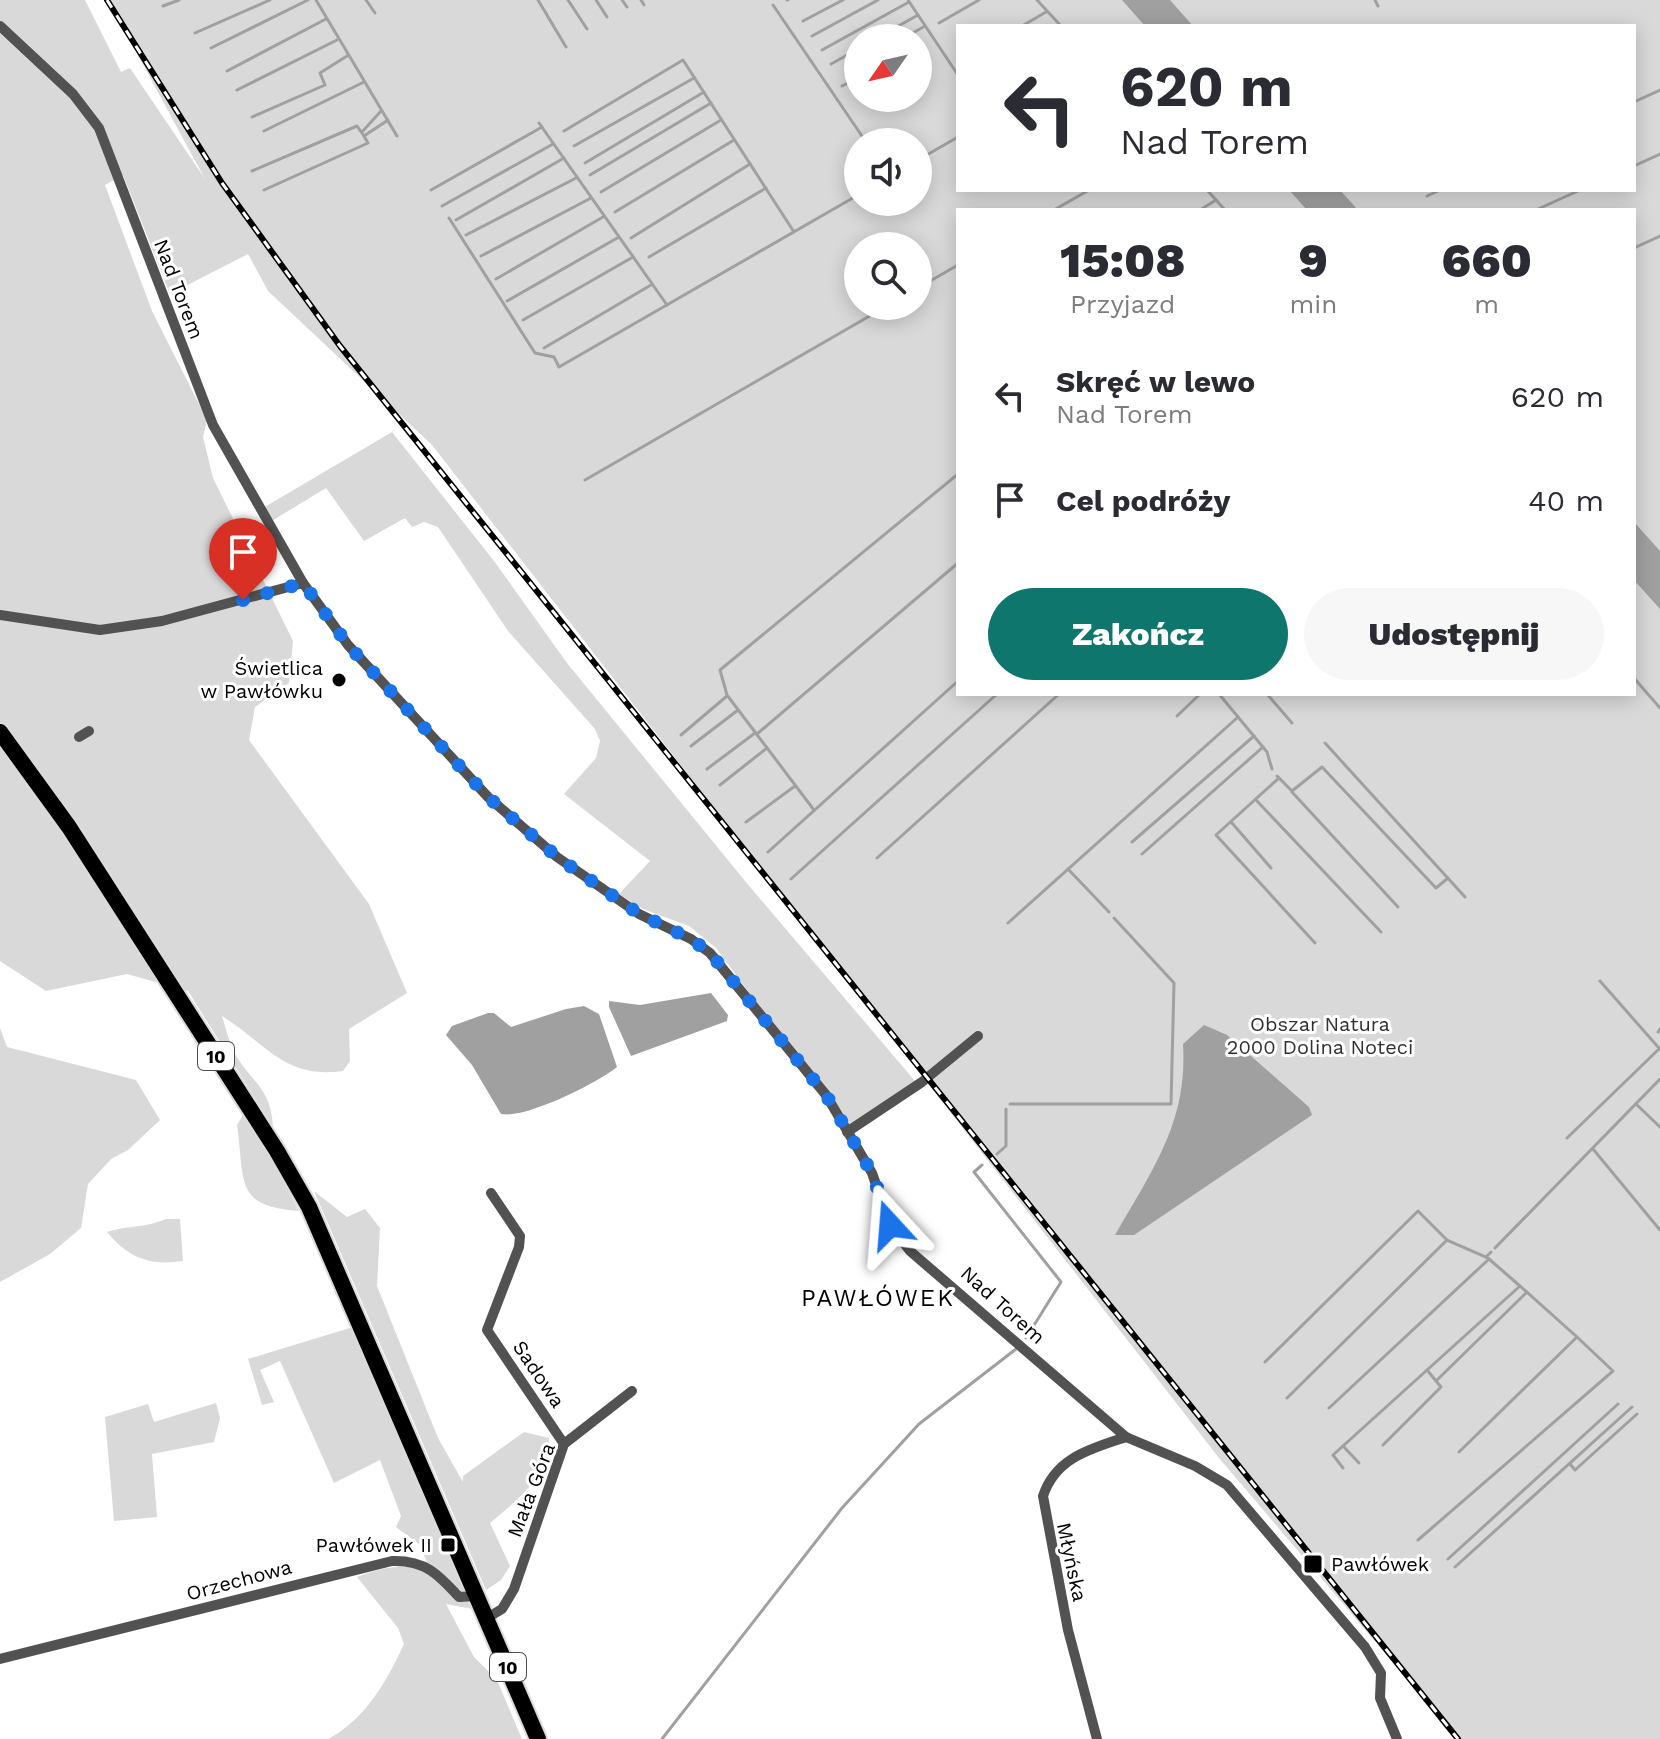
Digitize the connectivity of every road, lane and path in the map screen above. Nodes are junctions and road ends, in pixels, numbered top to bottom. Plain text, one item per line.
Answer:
1 (0, 26) edge
2 (303, 583) junction
3 (0, 615) edge
4 (89, 731) dead end
5 (0, 732) edge
6 (79, 737) dead end
7 (978, 1036) dead end
8 (847, 1132) junction
9 (491, 1193) dead end
10 (632, 1391) dead end
11 (1126, 1437) junction
12 (564, 1444) junction
13 (476, 1596) junction
14 (487, 1618) junction
15 (0, 1659) edge
16 (538, 1739) edge
17 (1097, 1739) edge
18 (1397, 1739) edge

1 - 2 street, Nad Torem
2 - 3 street
2 - 8 street, Nad Torem
4 - 6 street
5 - 13 highway, 10
7 - 8 street
8 - 11 street, Nad Torem
9 - 12 street, Sadowa
10 - 12 street, Mała Góra
11 - 17 street, Młyńska
11 - 18 street, Nad Torem
12 - 14 street, Mała Góra
13 - 14 highway, 10
13 - 15 street, Orzechowa
14 - 16 highway, 10

